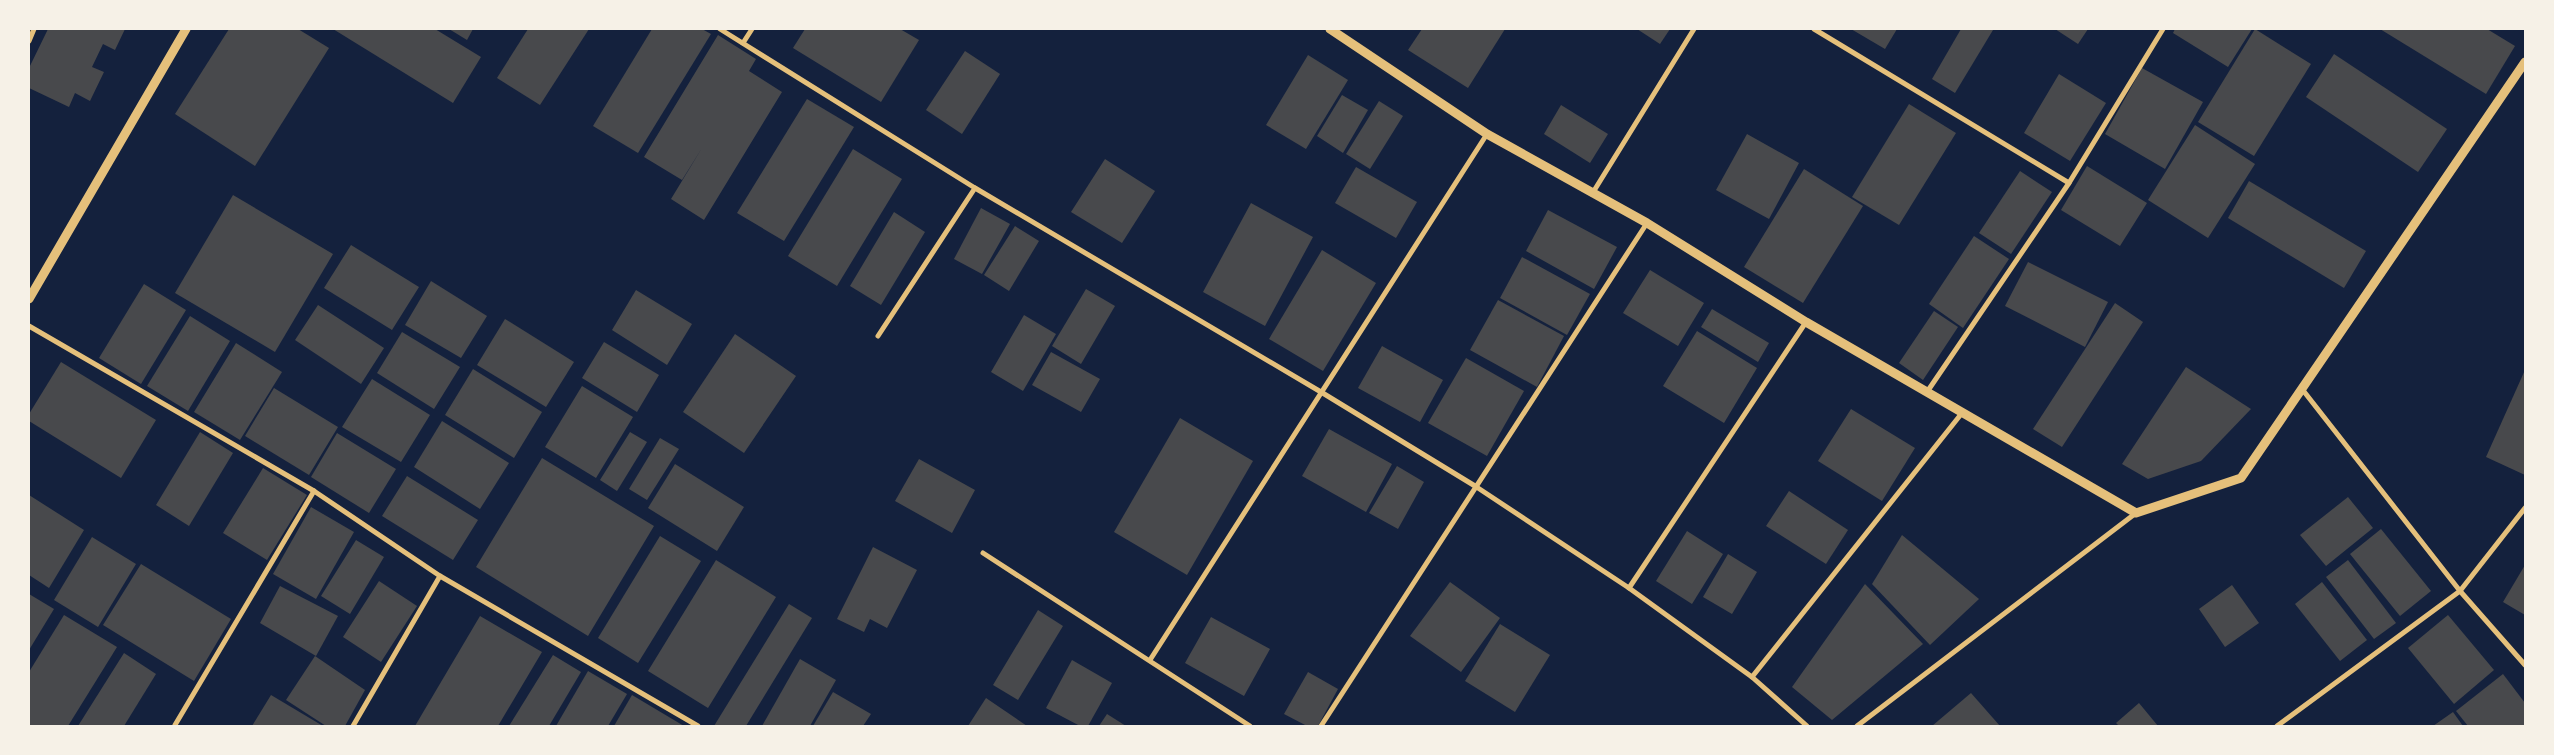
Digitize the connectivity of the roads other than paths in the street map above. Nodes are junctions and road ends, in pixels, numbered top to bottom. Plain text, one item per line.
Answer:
1 (34, 29) edge
2 (186, 29) edge
3 (720, 29) edge
4 (752, 29) edge
5 (1330, 29) edge
6 (1694, 29) edge
7 (1814, 29) edge
8 (2163, 29) edge
9 (29, 41) edge
10 (743, 43) junction
11 (2525, 62) edge
12 (1487, 134) junction
13 (2069, 183) junction
14 (975, 188) junction
15 (1592, 194) junction
16 (1647, 223) junction
17 (29, 299) edge
18 (1806, 322) junction
19 (29, 326) edge
20 (878, 336) dead end
21 (2302, 389) junction
22 (1321, 392) junction
23 (1927, 393) junction
24 (1962, 413) junction
25 (1475, 486) junction
26 (314, 491) junction
27 (2525, 508) edge
28 (2136, 513) junction
29 (983, 553) dead end
30 (440, 576) junction
31 (1629, 588) junction
32 (2460, 591) junction
33 (1150, 660) junction
34 (2525, 665) edge
35 (1752, 677) junction
36 (175, 725) dead end
37 (353, 726) edge
38 (698, 726) edge
39 (1250, 726) edge
40 (1321, 726) edge
41 (1807, 726) edge
42 (1857, 726) edge
43 (2277, 726) edge

1 - 9 street
2 - 17 street
3 - 10 street
4 - 10 street
5 - 12 street
6 - 15 street
7 - 13 street
8 - 13 street
10 - 14 street
11 - 21 street
12 - 15 street
12 - 22 street
13 - 23 street
14 - 20 street
14 - 22 street
15 - 16 street
16 - 18 street
16 - 25 street
18 - 23 street
18 - 31 street
19 - 26 street
21 - 28 street
21 - 32 street
22 - 25 street
22 - 33 street
23 - 24 street
24 - 28 street
24 - 35 street
25 - 31 street
25 - 40 street
26 - 30 street
26 - 36 street
27 - 32 street
28 - 42 street
29 - 33 street
30 - 37 street
30 - 38 street
31 - 35 street
32 - 34 street
32 - 43 street
33 - 39 street
35 - 41 street

